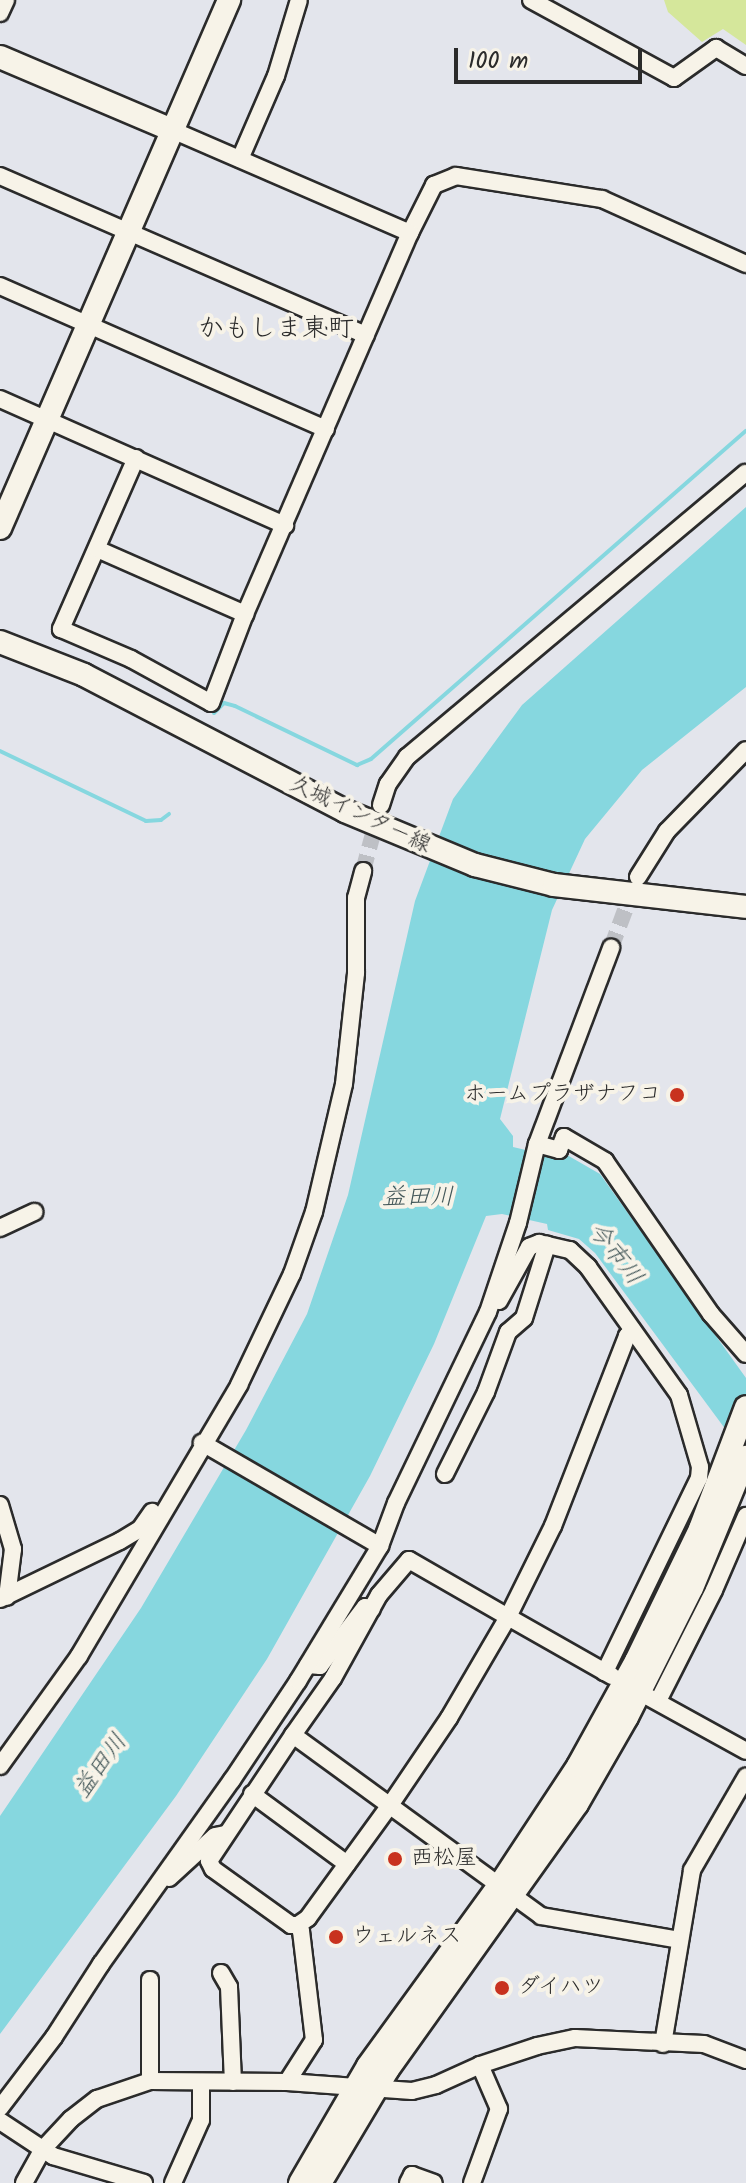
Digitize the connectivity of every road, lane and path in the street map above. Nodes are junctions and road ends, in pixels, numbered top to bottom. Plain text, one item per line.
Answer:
1 (6, 0) edge
2 (229, 0) edge
3 (299, 0) edge
4 (531, 0) edge
5 (0, 13) edge
6 (0, 57) edge
7 (746, 66) edge
8 (172, 130) junction
9 (240, 159) junction
10 (0, 176) edge
11 (129, 232) junction
12 (410, 233) junction
13 (746, 264) edge
14 (0, 286) edge
15 (89, 324) junction
16 (366, 335) junction
17 (0, 399) edge
18 (46, 419) junction
19 (326, 429) junction
20 (136, 458) junction
21 (746, 473) edge
22 (2, 516) edge
23 (285, 525) junction
24 (97, 549) junction
25 (245, 614) junction
26 (0, 642) edge
27 (746, 750) edge
28 (381, 805) tunnel mouth
29 (363, 871) tunnel mouth
30 (638, 877) tunnel mouth
31 (746, 907) edge
32 (611, 948) tunnel mouth
33 (537, 1144) junction
34 (35, 1212) dead end
35 (0, 1228) edge
36 (547, 1245) junction
37 (488, 1312) junction
38 (633, 1330) junction
39 (746, 1354) edge
40 (746, 1407) edge
41 (207, 1446) junction
42 (738, 1463) edge
43 (186, 1472) junction
44 (445, 1474) dead end
45 (0, 1505) edge
46 (746, 1516) edge
47 (380, 1546) junction
48 (3, 1598) edge
49 (373, 1609) junction
50 (508, 1617) junction
51 (308, 1665) junction
52 (632, 1687) junction
53 (293, 1735) junction
54 (746, 1751) edge
55 (0, 1766) edge
56 (746, 1777) edge
57 (252, 1794) junction
58 (741, 1796) edge
59 (390, 1805) junction
60 (226, 1833) junction
61 (347, 1864) junction
62 (157, 1883) junction
63 (506, 1891) junction
64 (298, 1925) junction
65 (680, 1940) junction
66 (221, 1973) dead end
67 (150, 1980) dead end
68 (663, 2044) junction
69 (746, 2060) edge
70 (480, 2065) junction
71 (150, 2081) junction
72 (233, 2082) junction
73 (287, 2082) junction
74 (201, 2083) junction
75 (364, 2089) junction
76 (0, 2108) edge
77 (0, 2121) edge
78 (43, 2149) junction
79 (24, 2183) edge
80 (144, 2183) edge
81 (173, 2183) edge
82 (300, 2183) edge
83 (320, 2183) edge
84 (408, 2183) edge
85 (434, 2183) edge
86 (472, 2183) edge

1 - 5 street
2 - 8 street
3 - 9 street
4 - 7 street
6 - 8 street
8 - 9 street
8 - 11 street
9 - 12 street
10 - 11 street
11 - 15 street
11 - 16 street
12 - 13 street
12 - 16 street
14 - 15 street
15 - 18 street
15 - 19 street
16 - 19 street
17 - 18 street
18 - 20 street
18 - 22 street
19 - 23 street
20 - 23 street
20 - 24 street
21 - 28 street
23 - 25 street
24 - 25 street
24 - 25 street
26 - 31 street, 久城インター線
27 - 30 street
29 - 41 street
32 - 33 street
33 - 37 street
33 - 39 street
34 - 35 street
36 - 37 street
36 - 38 street
36 - 44 street
37 - 47 street
38 - 50 street
38 - 52 street
40 - 42 street
41 - 43 street
41 - 47 street
42 - 52 street
43 - 48 street
43 - 55 street
45 - 48 street
46 - 52 street
47 - 51 street
49 - 50 street
49 - 51 street
49 - 53 street
50 - 52 street
50 - 59 street
51 - 62 street
52 - 54 street
52 - 63 street
53 - 57 street
53 - 59 street
56 - 58 street
57 - 60 street
57 - 61 street
58 - 65 street
59 - 61 street
59 - 63 street
60 - 62 street
60 - 64 street
61 - 64 street
62 - 76 street
63 - 65 street
63 - 75 street
64 - 73 street
65 - 68 street
66 - 72 street
67 - 71 street
68 - 69 street
68 - 70 street
70 - 75 street
70 - 86 street
71 - 74 street
71 - 78 street
72 - 73 street
72 - 74 street
73 - 75 street
74 - 81 street
75 - 82 street
75 - 83 street
77 - 78 street
78 - 79 street
78 - 80 street
84 - 85 street

